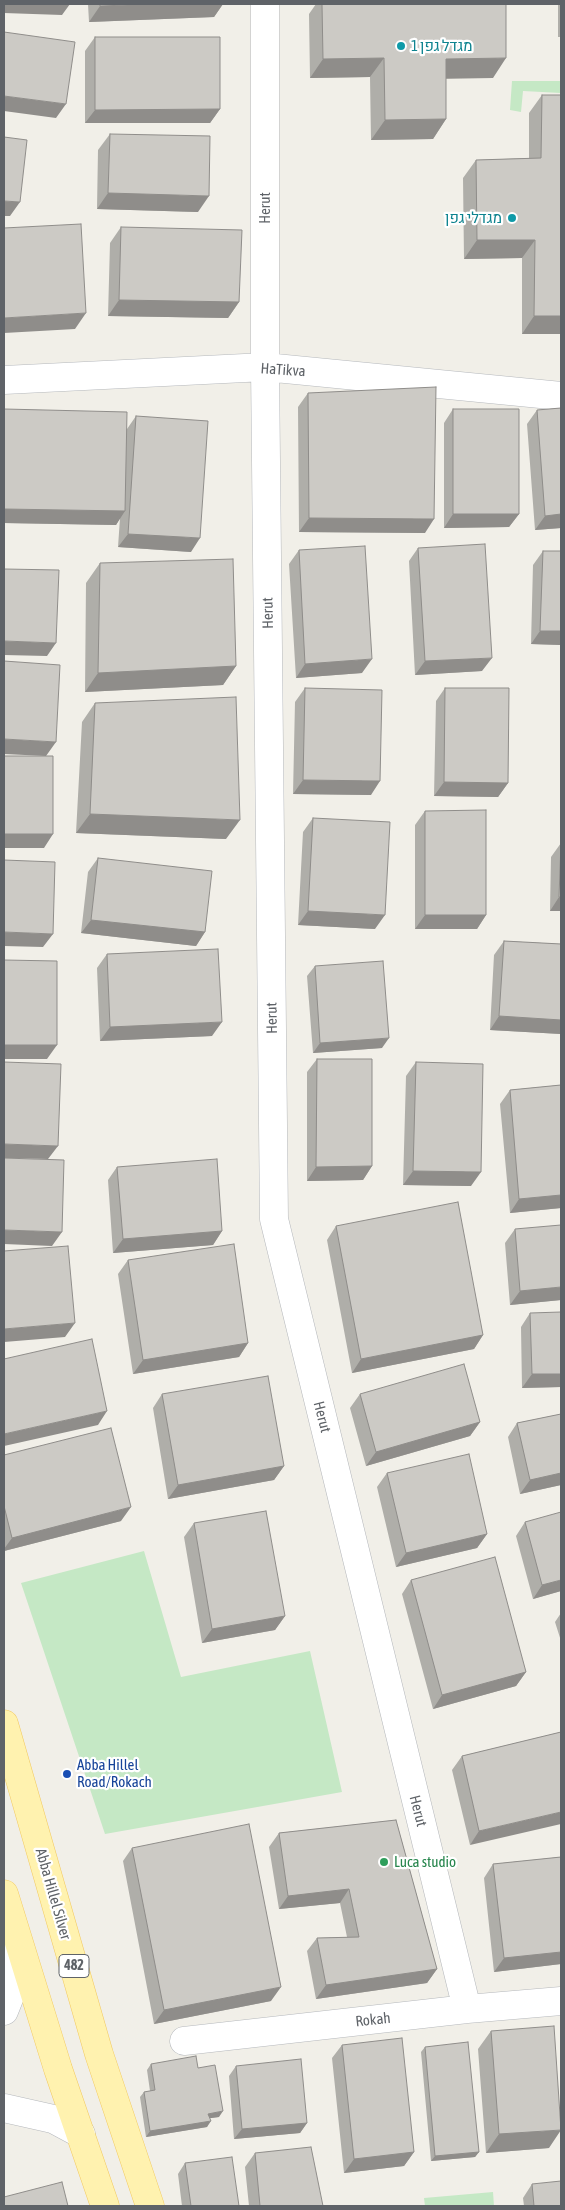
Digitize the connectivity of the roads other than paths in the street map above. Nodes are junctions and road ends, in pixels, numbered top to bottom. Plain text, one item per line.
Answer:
1 (265, 4) edge
2 (265, 367) junction
3 (4, 380) edge
4 (561, 396) edge
5 (4, 1724) edge
6 (7, 1904) edge
7 (561, 2001) edge
8 (467, 2009) junction
9 (4, 2011) edge
10 (184, 2041) dead end
11 (4, 2108) edge
12 (81, 2134) junction
13 (105, 2206) edge
14 (150, 2206) edge

1 - 2 street, Herut
2 - 3 street, HaTikva
2 - 4 street, HaTikva
2 - 8 street, Herut
5 - 14 main road, Abba Hillel Silver / 482
6 - 9 street
6 - 12 main road
7 - 8 street, Rokah
8 - 10 street, Rokah
11 - 12 street
12 - 13 main road

